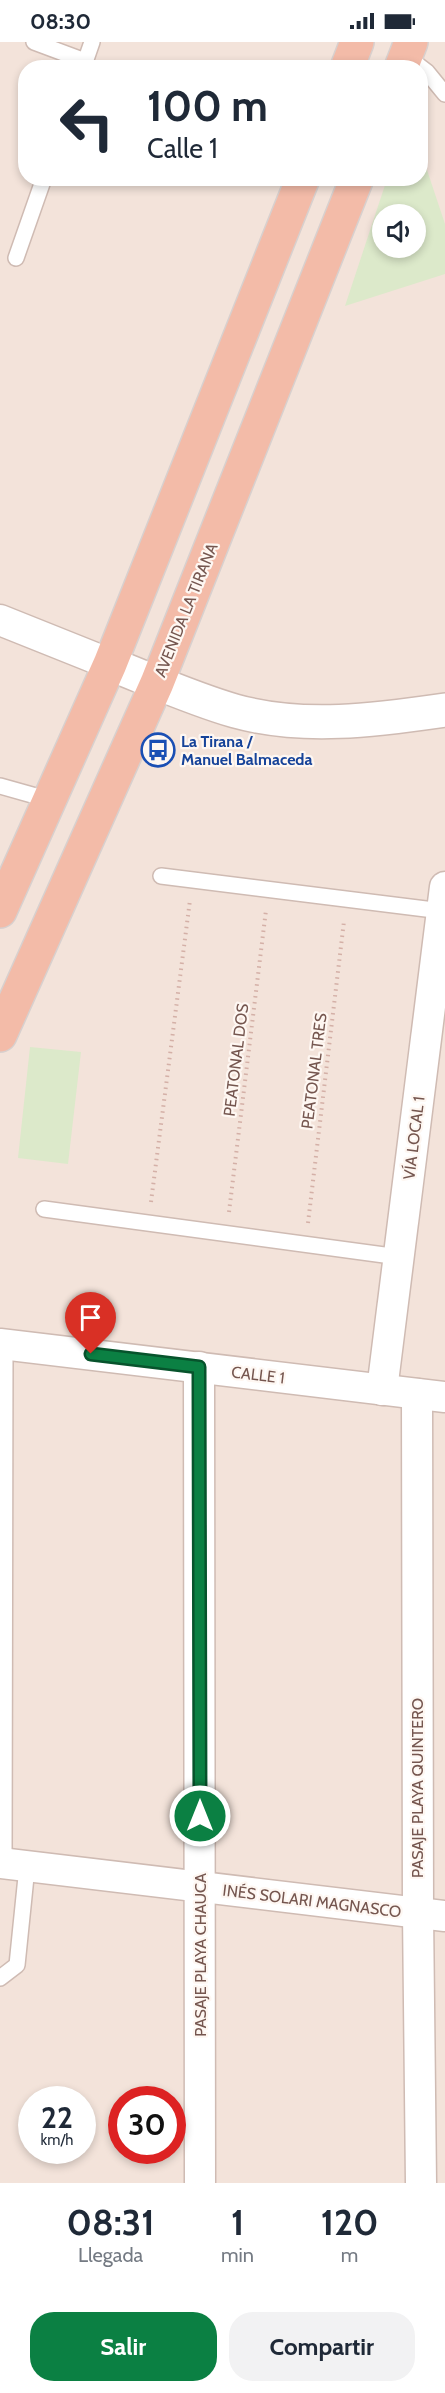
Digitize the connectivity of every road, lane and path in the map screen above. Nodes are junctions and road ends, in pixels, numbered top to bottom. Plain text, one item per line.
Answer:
1 (34, 42) edge
2 (92, 42) edge
3 (357, 42) edge
4 (75, 60) edge
5 (85, 60) edge
6 (350, 60) edge
7 (428, 73) edge
8 (445, 94) edge
9 (41, 186) edge
10 (300, 186) edge
11 (354, 186) edge
12 (16, 258) dead end
13 (0, 621) edge
14 (110, 664) junction
15 (157, 683) junction
16 (445, 710) edge
17 (0, 786) edge
18 (50, 800) junction
19 (161, 876) dead end
20 (192, 880) junction
21 (268, 890) junction
22 (347, 899) junction
23 (443, 899) edge
24 (0, 911) edge
25 (0, 1035) edge
26 (44, 1209) dead end
27 (149, 1224) junction
28 (226, 1234) junction
29 (306, 1245) junction
30 (399, 1257) junction
31 (2, 1344) edge
32 (199, 1367) junction
33 (382, 1390) junction
34 (431, 1396) edge
35 (10, 1865) edge
36 (200, 1887) junction
37 (431, 1915) edge
38 (0, 1978) edge
39 (200, 2183) edge
40 (421, 2183) edge

1 - 4 lane
2 - 5 lane
3 - 6 highway
7 - 8 lane
9 - 12 lane
10 - 14 highway
11 - 15 highway, AVENIDA LA TIRANA
13 - 14 street
14 - 15 street
14 - 18 highway
15 - 16 street
15 - 25 highway, AVENIDA LA TIRANA
17 - 18 lane
18 - 24 highway
19 - 20 lane
20 - 21 lane
20 - 27 path
21 - 22 lane
21 - 28 path, PEATONAL DOS
22 - 23 lane
22 - 29 path, PEATONAL TRES
23 - 30 street, VÍA LOCAL 1
26 - 27 lane
27 - 28 lane
28 - 29 lane
29 - 30 lane
30 - 33 street, VÍA LOCAL 1
31 - 32 street, CALLE 1
31 - 35 lane
32 - 33 street, CALLE 1
32 - 36 street, PASAJE PLAYA CHAUCA
33 - 34 street, CALLE 1
34 - 37 street, PASAJE PLAYA QUINTERO
35 - 36 street, INÉS SOLARI MAGNASCO
35 - 38 lane
36 - 37 street, INÉS SOLARI MAGNASCO
36 - 39 street, PASAJE PLAYA CHAUCA
37 - 40 street, PASAJE PLAYA QUINTERO

